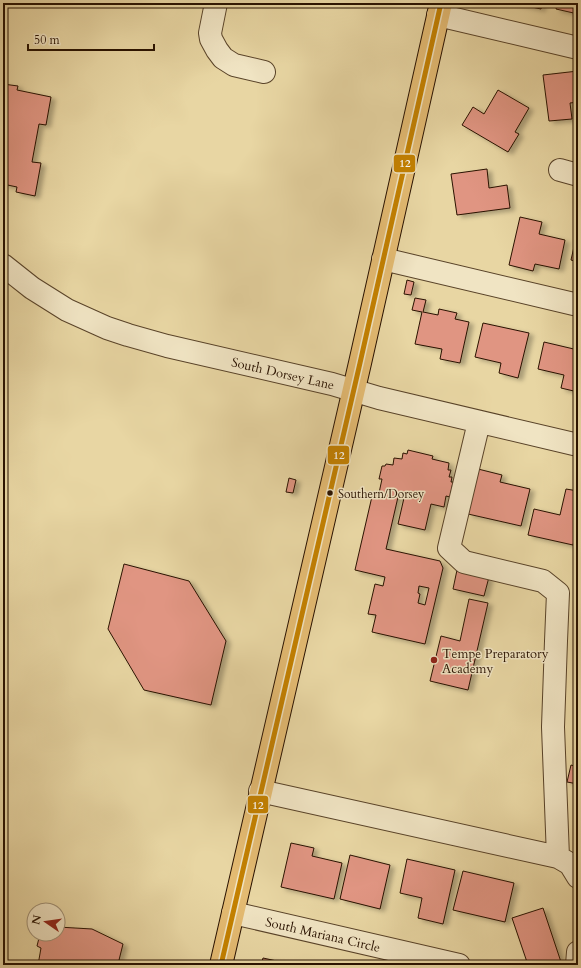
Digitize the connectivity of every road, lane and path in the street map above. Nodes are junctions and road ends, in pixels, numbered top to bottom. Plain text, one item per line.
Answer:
1 (216, 3) edge
2 (439, 9) edge
3 (578, 48) edge
4 (264, 72) dead end
5 (384, 259) junction
6 (3, 265) edge
7 (578, 305) edge
8 (354, 390) junction
9 (479, 422) junction
10 (578, 445) edge
11 (260, 791) junction
12 (558, 857) junction
13 (578, 877) edge
14 (233, 913) junction
15 (578, 952) edge
16 (221, 965) edge
17 (459, 965) edge
18 (577, 965) edge

1 - 4 street
2 - 3 street
2 - 5 main road
5 - 7 street
5 - 8 main road
6 - 8 street, South Dorsey Lane
8 - 9 street, South Dorsey Lane
8 - 11 main road
9 - 10 street, South Dorsey Lane
9 - 12 street
11 - 12 street
11 - 14 main road
12 - 13 street
14 - 16 main road
14 - 17 street, South Mariana Circle
15 - 18 street

